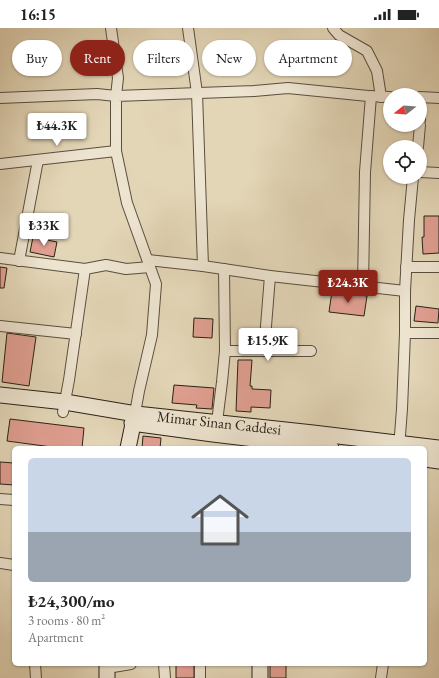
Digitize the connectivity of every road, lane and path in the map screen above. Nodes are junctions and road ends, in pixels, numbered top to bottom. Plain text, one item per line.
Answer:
1 (111, 28) edge
2 (188, 28) edge
3 (333, 28) edge
4 (197, 93) junction
5 (116, 96) junction
6 (381, 97) edge
7 (427, 97) edge
8 (0, 98) edge
9 (439, 98) edge
10 (116, 151) junction
11 (38, 160) junction
12 (0, 164) edge
13 (427, 172) edge
14 (439, 173) edge
15 (413, 184) edge
16 (0, 258) edge
17 (19, 261) junction
18 (149, 264) junction
19 (203, 266) junction
20 (406, 267) junction
21 (439, 267) edge
22 (224, 269) junction
23 (85, 270) junction
24 (270, 276) junction
25 (363, 286) junction
26 (405, 291) junction
27 (0, 326) edge
28 (405, 333) junction
29 (439, 333) edge
30 (76, 334) junction
31 (225, 351) junction
32 (264, 351) junction
33 (311, 351) dead end
34 (0, 395) edge
35 (0, 405) edge
36 (64, 407) junction
37 (134, 419) junction
38 (214, 435) edge
39 (128, 446) edge
40 (313, 446) edge
41 (399, 446) edge
42 (427, 447) edge
43 (439, 448) edge
44 (427, 459) edge
45 (439, 461) edge
46 (0, 499) edge
47 (12, 500) edge
48 (0, 564) edge
49 (12, 565) edge
50 (35, 666) edge
51 (123, 666) edge
52 (164, 666) edge
53 (200, 666) edge
54 (260, 666) edge
55 (383, 666) edge
56 (107, 670) edge
57 (36, 678) edge
58 (165, 678) edge
59 (200, 678) edge
60 (260, 678) edge
61 (381, 678) edge

1 - 5 street
2 - 4 street
3 - 6 street
4 - 5 street
4 - 6 street
4 - 19 street
5 - 8 street
5 - 10 street
6 - 25 street
7 - 9 street
10 - 11 street
10 - 18 street
11 - 12 street
11 - 17 street
13 - 14 street
15 - 20 street
16 - 17 street
17 - 23 street
18 - 19 street
18 - 23 street
18 - 37 street
19 - 22 street
20 - 21 street
20 - 26 street
22 - 24 street
22 - 31 street
23 - 30 street
24 - 25 street
24 - 32 street
25 - 26 street
26 - 28 street
27 - 30 street
28 - 29 street
28 - 41 street
30 - 36 street
31 - 32 street
31 - 38 street
32 - 33 street
34 - 36 main road, Mimar Sinan Caddesi
35 - 36 main road, Mimar Sinan Caddesi
36 - 37 main road, Mimar Sinan Caddesi
37 - 38 main road, Mimar Sinan Caddesi
37 - 39 main road
38 - 40 main road, Mimar Sinan Caddesi
38 - 41 main road, Mimar Sinan Caddesi
42 - 43 main road, Mimar Sinan Caddesi
44 - 45 main road
46 - 47 street
48 - 49 street
50 - 57 street
51 - 56 street
52 - 58 street
53 - 59 street
54 - 60 main road
55 - 61 street

